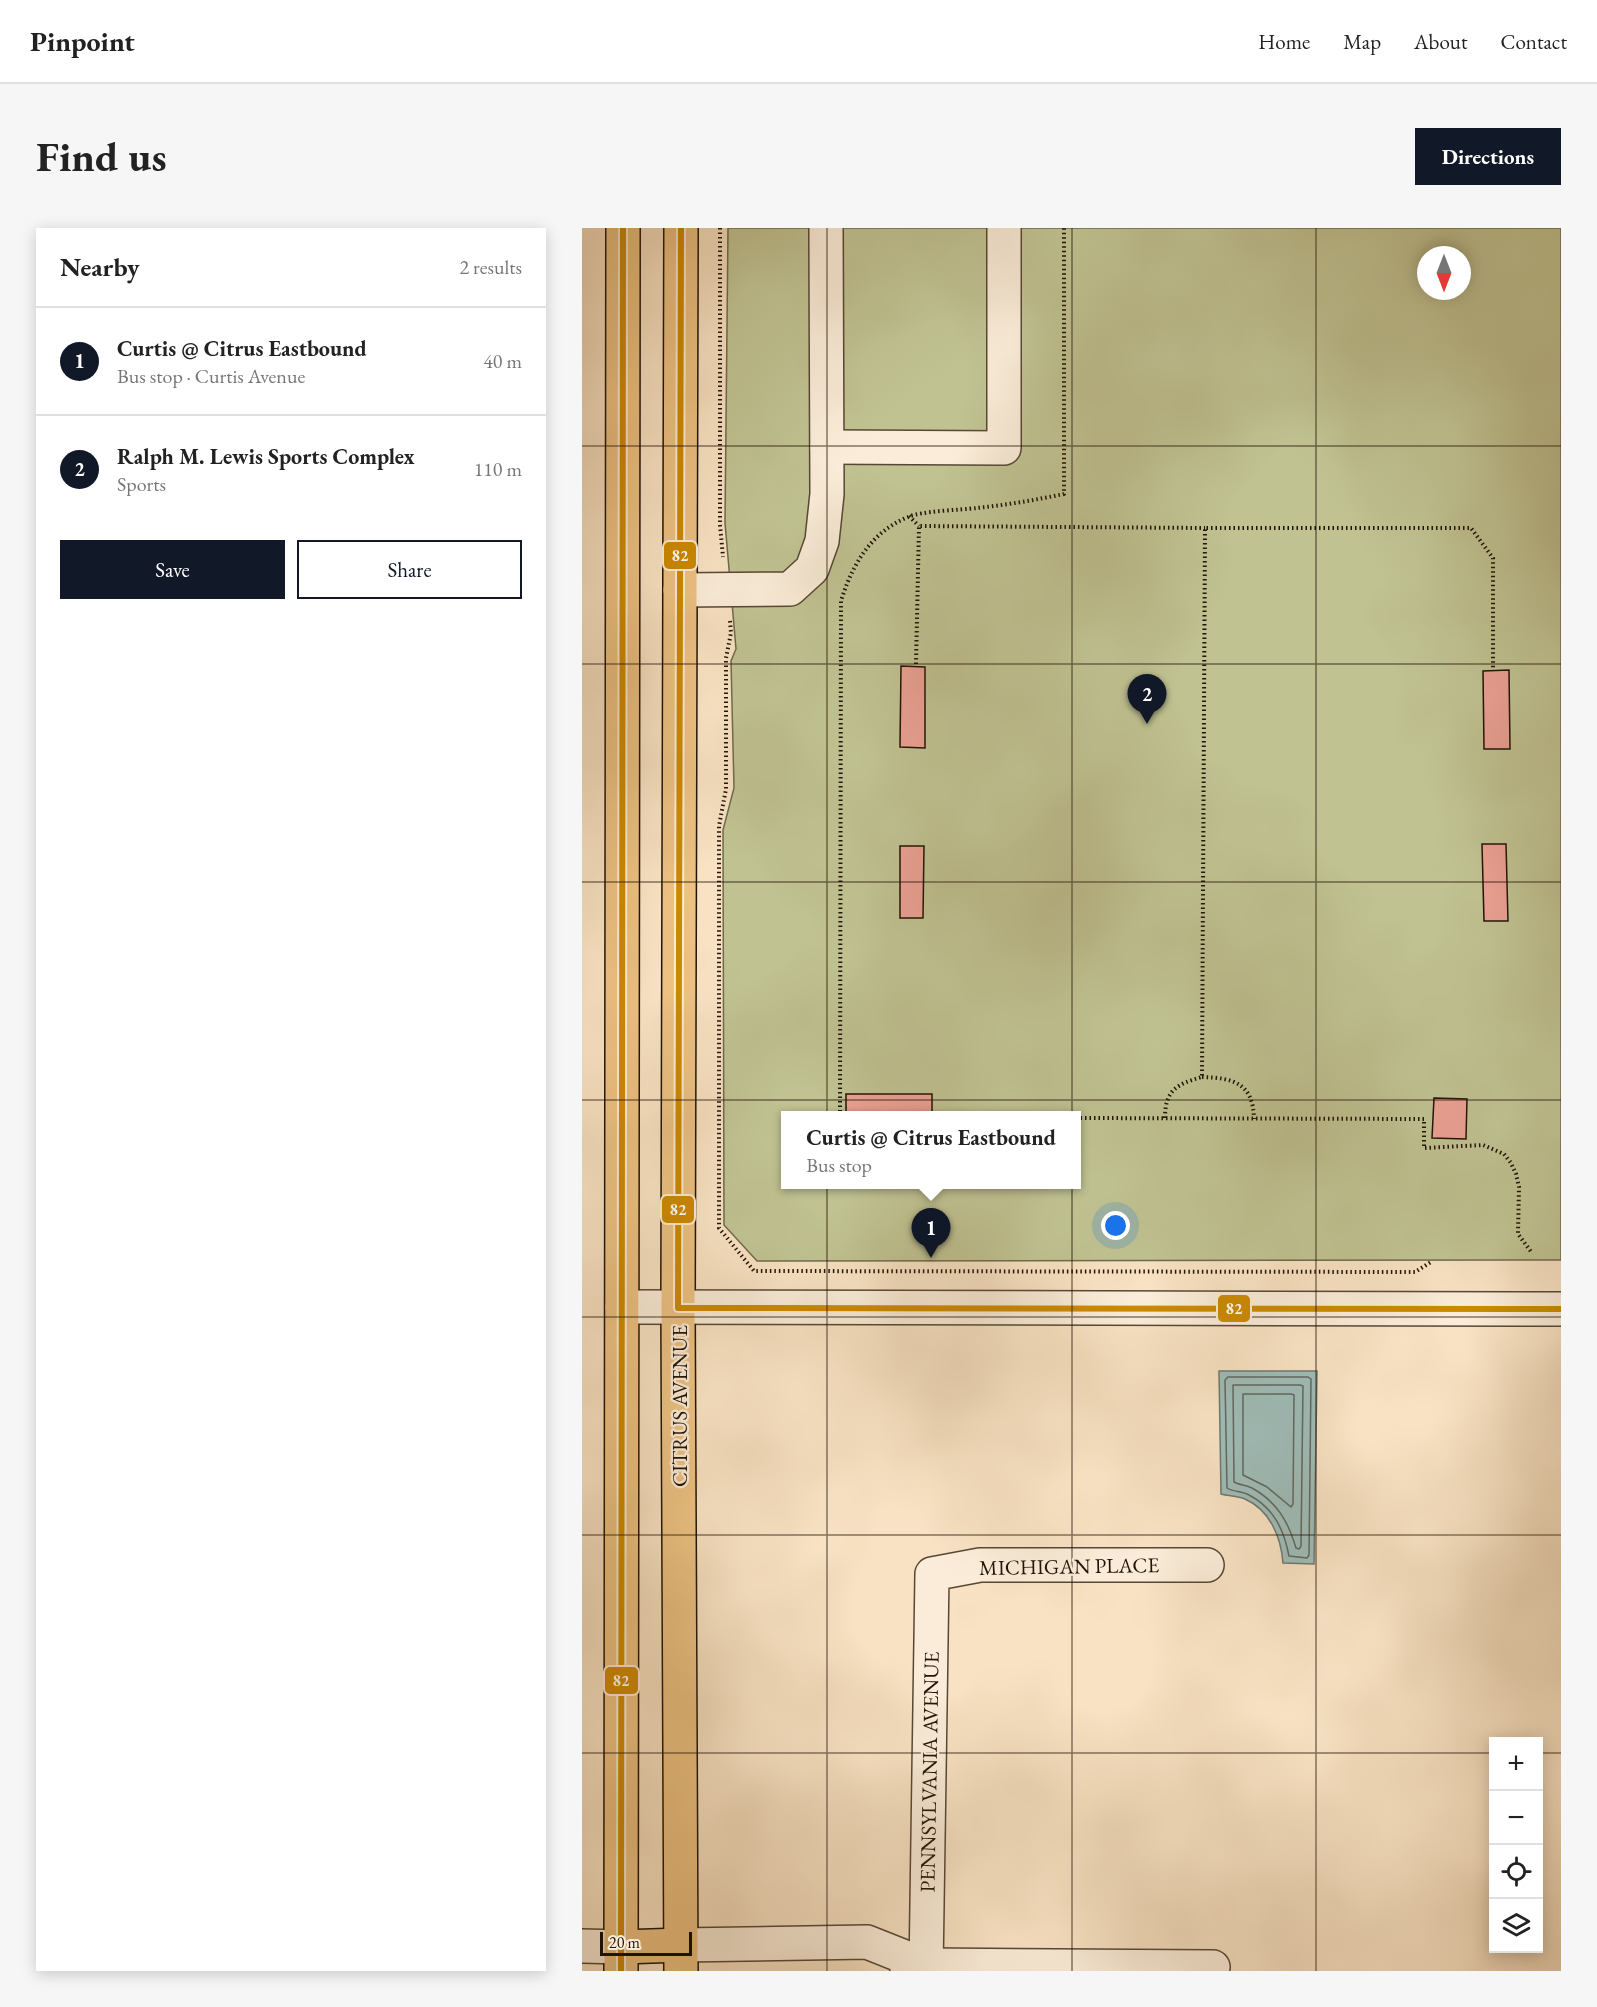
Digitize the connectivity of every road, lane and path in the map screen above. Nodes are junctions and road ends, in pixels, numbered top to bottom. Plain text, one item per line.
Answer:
1 (623, 228) edge
2 (681, 228) edge
3 (720, 228) edge
4 (826, 228) edge
5 (1004, 228) edge
6 (1064, 228) edge
7 (827, 447) junction
8 (909, 516) junction
9 (919, 526) junction
10 (1205, 528) junction
11 (726, 589) junction
12 (680, 590) junction
13 (916, 664) dead end
14 (1492, 668) dead end
15 (1202, 1077) junction
16 (840, 1111) edge
17 (1081, 1118) edge
18 (1165, 1118) junction
19 (1254, 1119) junction
20 (1532, 1253) dead end
21 (1431, 1262) dead end
22 (622, 1307) junction
23 (678, 1308) junction
24 (1561, 1309) edge
25 (1207, 1566) dead end
26 (932, 1574) joint
27 (582, 1946) edge
28 (681, 1958) edge
29 (622, 1959) edge
30 (1213, 1968) dead end
31 (919, 1969) edge

1 - 22 main road
2 - 12 main road, CITRUS AVENUE
3 - 11 path
4 - 7 street
5 - 7 street
6 - 8 path
7 - 11 street
8 - 9 path
8 - 16 path
9 - 10 path
9 - 13 path
10 - 14 path
10 - 15 path
11 - 12 street
11 - 21 path
12 - 23 main road, CITRUS AVENUE
15 - 18 path
15 - 19 path
17 - 18 path
18 - 19 path
19 - 20 path
22 - 23 street
22 - 29 main road
23 - 24 street
23 - 28 main road, CITRUS AVENUE
25 - 26 street, MICHIGAN PLACE
26 - 31 street, PENNSYLVANIA AVENUE
27 - 29 street
28 - 29 main road
28 - 31 street
30 - 31 street

